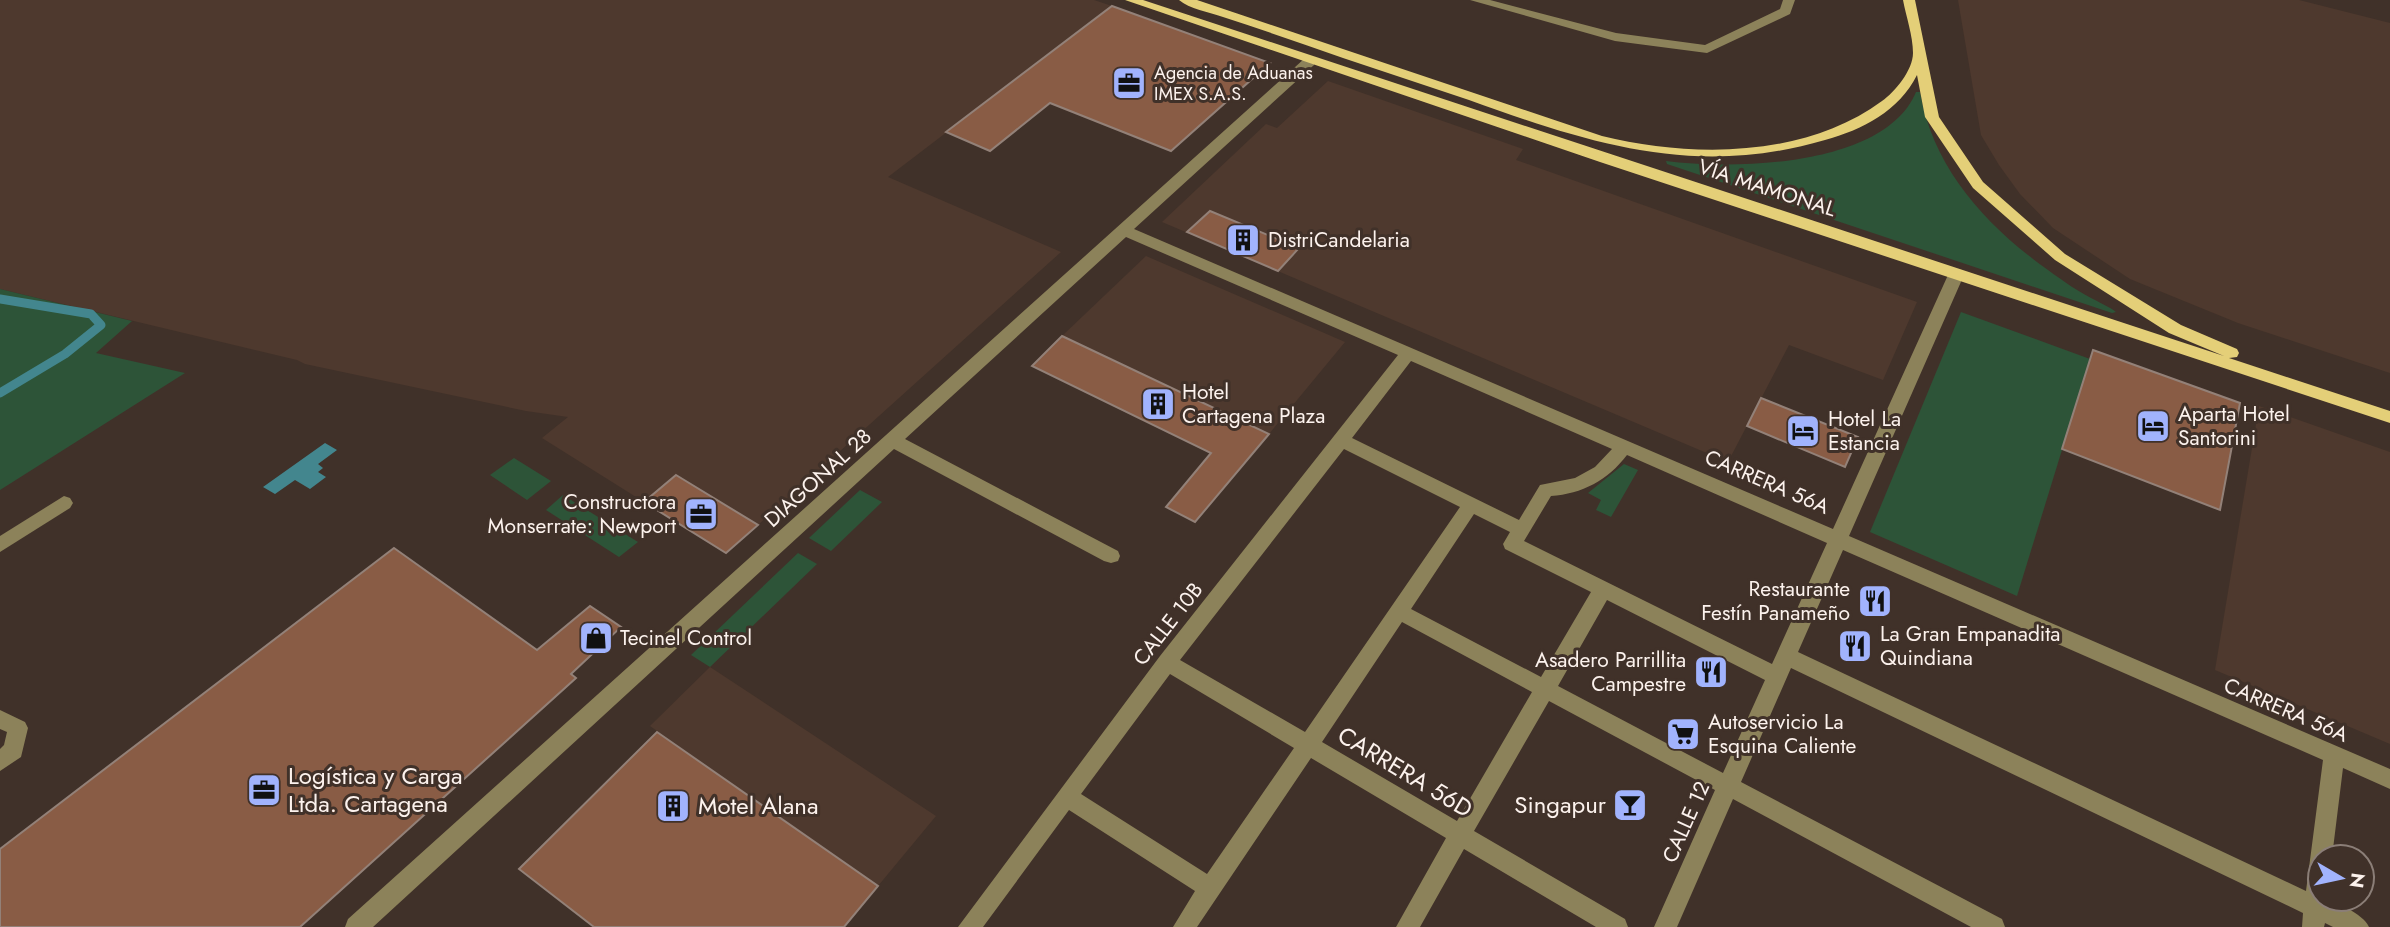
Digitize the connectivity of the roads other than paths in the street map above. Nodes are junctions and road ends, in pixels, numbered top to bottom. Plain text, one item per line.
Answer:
1 (1131, 0) edge
2 (1185, 0) edge
3 (1476, 0) edge
4 (1789, 0) edge
5 (1909, 0) edge
6 (1918, 58) junction
7 (1310, 62) junction
8 (1124, 230) junction
9 (1956, 275) junction
10 (1409, 353) junction
11 (2319, 392) junction
12 (2390, 417) edge
13 (892, 440) junction
14 (1341, 440) junction
15 (1625, 445) junction
16 (64, 503) dead end
17 (1471, 505) junction
18 (1522, 530) junction
19 (1838, 537) junction
20 (0, 545) edge
21 (1111, 556) dead end
22 (1603, 589) junction
23 (1398, 611) junction
24 (1167, 662) junction
25 (1781, 666) junction
26 (1545, 691) junction
27 (0, 719) edge
28 (1306, 744) junction
29 (2334, 755) junction
30 (0, 762) edge
31 (2390, 779) edge
32 (1726, 787) junction
33 (1068, 797) junction
34 (1459, 835) junction
35 (2323, 843) edge
36 (1210, 888) junction
37 (2314, 917) edge
38 (356, 927) edge
39 (969, 927) edge
40 (1185, 927) edge
41 (1407, 927) edge
42 (1617, 927) edge
43 (1665, 927) edge
44 (1994, 927) edge
45 (2358, 927) edge

1 - 7 main road, VÍA MAMONAL
2 - 6 main road
3 - 4 street
5 - 6 main road
6 - 11 main road
7 - 8 street, DIAGONAL 28
7 - 9 main road, VÍA MAMONAL
8 - 10 street, CARRERA 56A
8 - 13 street, DIAGONAL 28
9 - 11 main road, VÍA MAMONAL
9 - 19 street, CALLE 12
10 - 14 street, CALLE 10B
10 - 15 street, CARRERA 56A
11 - 12 main road, VÍA MAMONAL
13 - 21 street
13 - 38 street, DIAGONAL 28
14 - 17 street
14 - 24 street, CALLE 10B
15 - 18 street
15 - 19 street, CARRERA 56A
16 - 20 street
17 - 18 street
17 - 23 street
18 - 22 street
19 - 25 street, CALLE 12
19 - 29 street, CARRERA 56A
22 - 25 street
22 - 26 street
23 - 26 street
23 - 28 street
24 - 28 street, CARRERA 56D
24 - 33 street, CALLE 10B
25 - 32 street, CALLE 12
25 - 37 street
26 - 32 street
26 - 34 street
27 - 30 street
28 - 34 street, CARRERA 56D
28 - 36 street
29 - 31 street, CARRERA 56A
29 - 35 street
32 - 43 street, CALLE 12
32 - 44 street
33 - 36 street
33 - 39 street, CALLE 10B
34 - 41 street
34 - 42 street, CARRERA 56D
36 - 40 street
37 - 45 street

